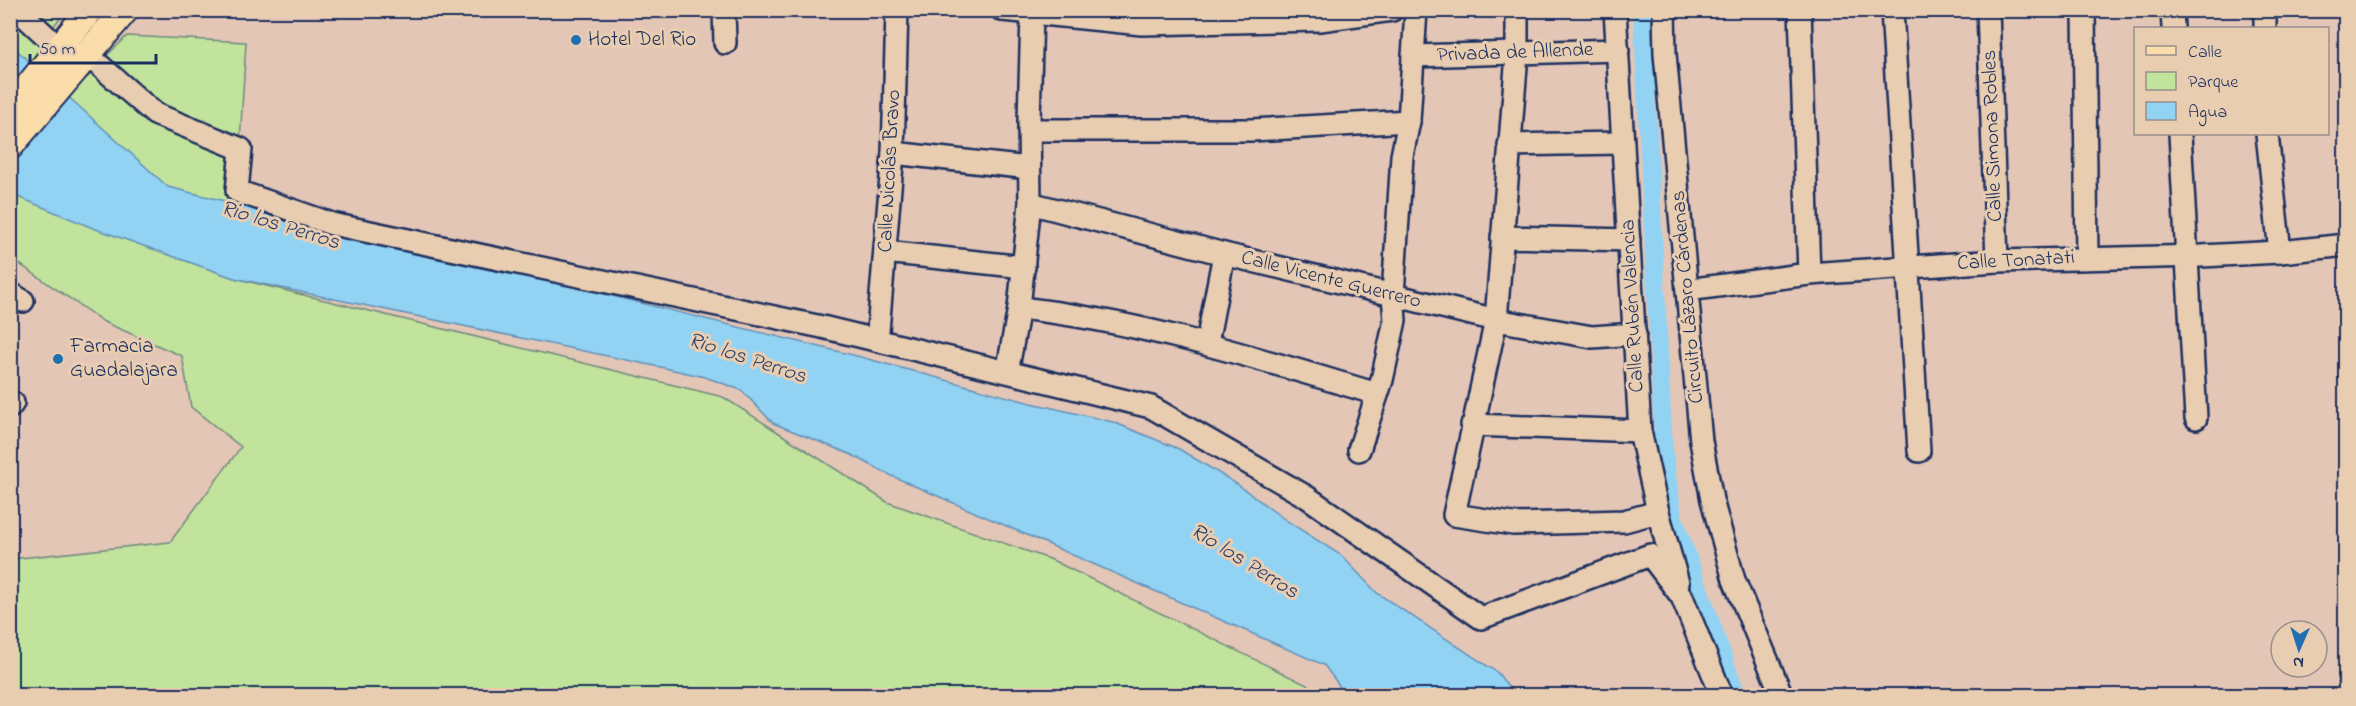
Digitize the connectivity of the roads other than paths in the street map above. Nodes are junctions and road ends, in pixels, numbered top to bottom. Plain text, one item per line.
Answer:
1 (18, 10) edge
2 (90, 10) edge
3 (125, 10) edge
4 (724, 10) edge
5 (897, 10) edge
6 (1002, 10) edge
7 (1392, 10) edge
8 (1416, 10) edge
9 (1517, 10) edge
10 (1615, 10) edge
11 (1664, 10) edge
12 (1800, 10) edge
13 (1892, 10) edge
14 (1988, 10) edge
15 (2084, 10) edge
16 (2172, 10) edge
17 (2265, 10) edge
18 (1031, 12) edge
19 (2173, 27) edge
20 (2265, 27) edge
21 (725, 43) dead end
22 (59, 48) junction
23 (1618, 50) junction
24 (1517, 54) junction
25 (1413, 57) junction
26 (10, 109) edge
27 (1409, 122) junction
28 (1029, 130) junction
29 (2180, 135) edge
30 (2267, 135) edge
31 (1623, 143) junction
32 (1509, 145) junction
33 (10, 146) edge
34 (893, 153) junction
35 (1029, 168) junction
36 (1030, 203) junction
37 (1502, 237) junction
38 (1629, 240) junction
39 (2346, 245) edge
40 (885, 252) junction
41 (2280, 252) junction
42 (1224, 254) junction
43 (2187, 256) junction
44 (2087, 258) junction
45 (1997, 261) junction
46 (1023, 267) junction
47 (1907, 268) junction
48 (1809, 274) junction
49 (1687, 290) junction
50 (1393, 296) junction
51 (1019, 308) junction
52 (1496, 320) junction
53 (878, 331) dead end
54 (1635, 334) junction
55 (1208, 343) junction
56 (1009, 362) dead end
57 (1377, 394) junction
58 (2196, 418) dead end
59 (1472, 425) junction
60 (1641, 431) junction
61 (1359, 450) dead end
62 (1919, 451) dead end
63 (1658, 512) junction
64 (1682, 597) junction
65 (1722, 696) edge
66 (1782, 696) edge

1 - 22 street
2 - 22 main road
3 - 33 main road
4 - 21 street
5 - 34 street, Calle Nicolás Bravo
6 - 18 street
7 - 18 street
8 - 25 street
9 - 24 street
10 - 23 street, Calle Rubén Valencia
11 - 49 street, Circuito Lázaro Cárdenas
12 - 48 street
13 - 47 street
14 - 45 street, Calle Simona Robles
15 - 44 street
16 - 19 street
17 - 20 street
18 - 28 street
22 - 26 main road
22 - 64 street
23 - 24 street, Privada de Allende
23 - 31 street, Calle Rubén Valencia
24 - 25 street, Privada de Allende
24 - 32 street
25 - 27 street
27 - 28 street
27 - 50 street
28 - 35 street
29 - 43 street
30 - 41 street
31 - 32 street
31 - 38 street, Calle Rubén Valencia
32 - 37 street
34 - 35 street
34 - 40 street, Calle Nicolás Bravo
35 - 36 street
36 - 42 street, Calle Vicente Guerrero
36 - 46 street
37 - 38 street
37 - 52 street
38 - 54 street, Calle Rubén Valencia
39 - 41 street, Calle Tonatati
40 - 46 street
40 - 53 street, Calle Nicolás Bravo
41 - 43 street, Calle Tonatati
42 - 50 street, Calle Vicente Guerrero
42 - 55 street
43 - 44 street, Calle Tonatati
43 - 58 street
44 - 45 street, Calle Tonatati
45 - 47 street, Calle Tonatati
46 - 51 street
47 - 48 street, Calle Tonatati
47 - 62 street
48 - 49 street, Calle Tonatati
49 - 66 street, Circuito Lázaro Cárdenas
50 - 52 street, Calle Vicente Guerrero
50 - 57 street
51 - 55 street
51 - 56 street
52 - 54 street, Calle Vicente Guerrero
52 - 59 street
54 - 60 street, Calle Rubén Valencia
55 - 57 street
57 - 61 street
59 - 60 street
59 - 63 street
60 - 63 street, Calle Rubén Valencia
63 - 64 street, Calle Rubén Valencia
64 - 65 street

